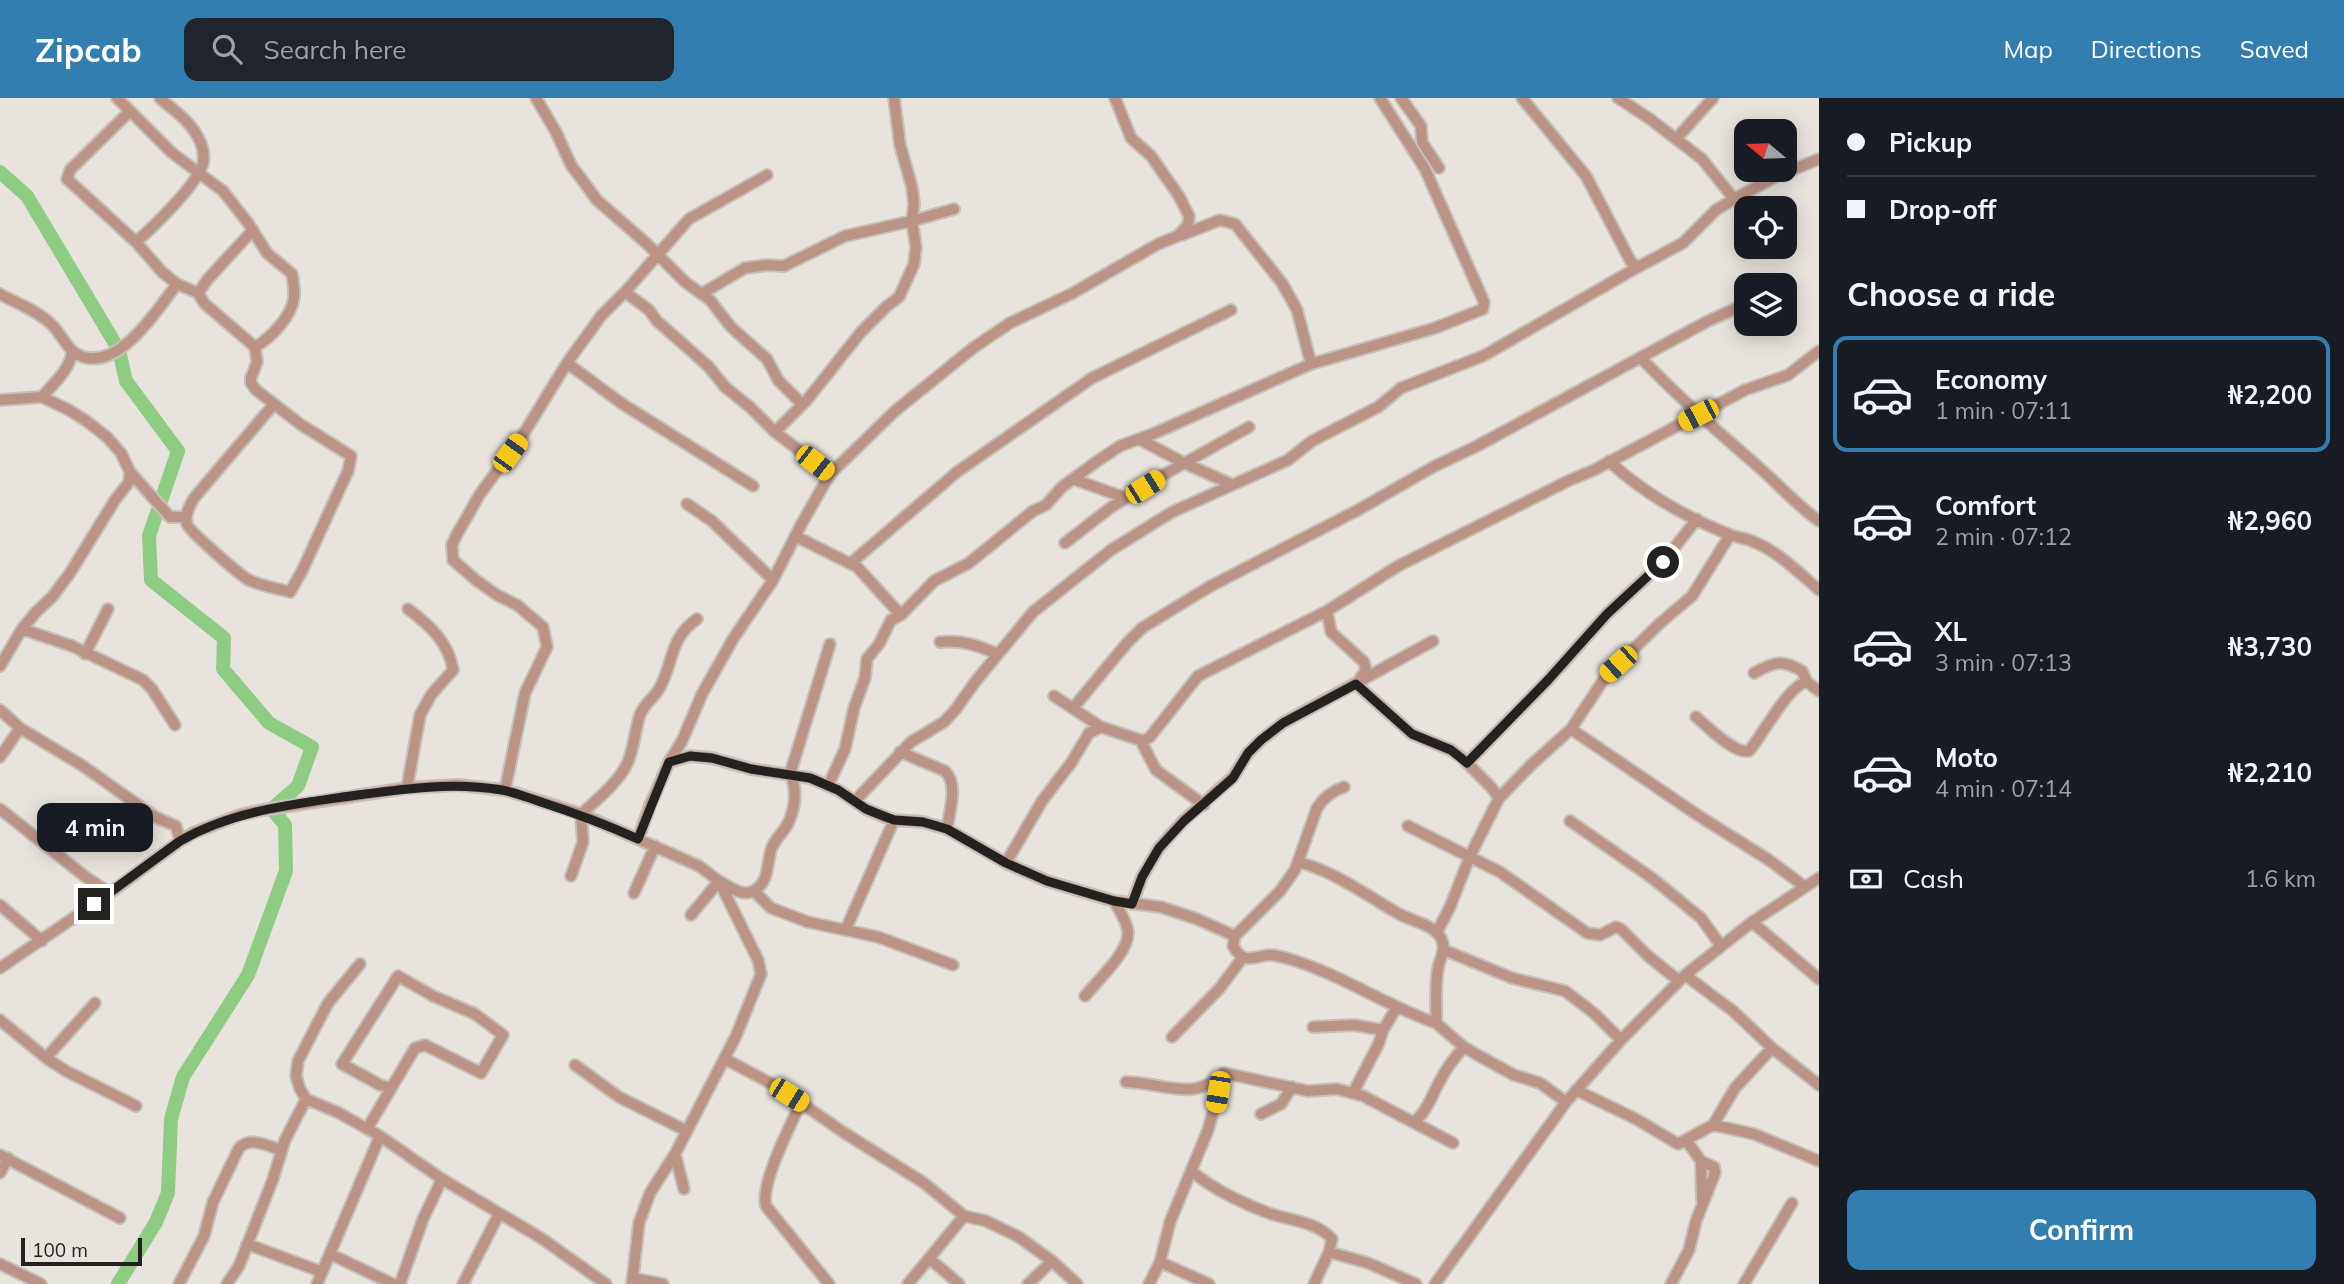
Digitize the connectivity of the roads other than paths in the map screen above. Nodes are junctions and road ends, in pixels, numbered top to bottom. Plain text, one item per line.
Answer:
1 (117, 98) edge
2 (160, 98) edge
3 (536, 98) edge
4 (894, 98) edge
5 (1115, 98) edge
6 (1380, 98) edge
7 (1401, 98) edge
8 (1522, 98) edge
9 (1618, 98) edge
10 (1713, 98) edge
11 (1632, 102) edge
12 (130, 111) junction
13 (1676, 139) junction
14 (1819, 150) edge
15 (1814, 161) edge
16 (1439, 168) dead end
17 (199, 174) junction
18 (767, 175) dead end
19 (1740, 196) edge
20 (1734, 199) joint
21 (954, 209) dead end
22 (912, 222) junction
23 (253, 230) junction
24 (1178, 236) junction
25 (136, 242) junction
26 (658, 256) junction
27 (1638, 267) junction
28 (177, 284) junction
29 (625, 292) junction
30 (198, 293) junction
31 (703, 293) junction
32 (0, 294) edge
33 (1734, 309) edge
34 (1231, 310) dead end
35 (254, 346) junction
36 (1819, 351) edge
37 (72, 352) junction
38 (1641, 358) junction
39 (567, 363) junction
40 (1311, 364) junction
41 (42, 397) junction
42 (0, 400) edge
43 (274, 404) junction
44 (802, 404) junction
45 (1698, 415) junction
46 (1249, 427) dead end
47 (775, 432) junction
48 (1139, 439) junction
49 (1609, 461) junction
50 (1185, 463) junction
51 (130, 472) junction
52 (830, 474) junction
53 (1073, 479) junction
54 (1231, 484) junction
55 (753, 486) dead end
56 (1126, 498) junction
57 (687, 504) dead end
58 (186, 517) junction
59 (1697, 519) junction
60 (1819, 521) edge
61 (1730, 535) junction
62 (795, 536) junction
63 (1065, 543) dead end
64 (850, 563) junction
65 (773, 580) junction
66 (1819, 590) edge
67 (408, 608) dead end
68 (108, 609) dead end
69 (1327, 611) junction
70 (901, 615) junction
71 (697, 619) dead end
72 (22, 629) junction
73 (1433, 641) dead end
74 (940, 642) dead end
75 (830, 644) dead end
76 (85, 654) junction
77 (997, 654) junction
78 (0, 666) edge
79 (1754, 673) dead end
80 (1807, 682) junction
81 (1356, 684) junction
82 (1819, 691) edge
83 (1054, 696) dead end
84 (1073, 708) junction
85 (0, 710) edge
86 (1696, 717) dead end
87 (175, 725) dead end
88 (1101, 727) junction
89 (20, 728) junction
90 (1571, 729) junction
91 (1143, 745) dead end
92 (900, 752) junction
93 (0, 757) edge
94 (669, 762) junction
95 (1467, 763) junction
96 (790, 774) junction
97 (828, 786) junction
98 (408, 788) junction
99 (1344, 788) dead end
100 (505, 790) junction
101 (1499, 798) junction
102 (855, 801) junction
103 (1203, 805) junction
104 (0, 809) edge
105 (581, 814) junction
106 (894, 820) junction
107 (1570, 821) dead end
108 (1408, 826) dead end
109 (947, 829) junction
110 (638, 839) junction
111 (180, 841) junction
112 (655, 846) junction
113 (1470, 856) junction
114 (1298, 862) junction
115 (1006, 863) junction
116 (571, 876) dead end
117 (1819, 878) edge
118 (719, 881) junction
119 (1805, 887) junction
120 (754, 891) junction
121 (110, 893) junction
122 (634, 893) dead end
123 (1114, 901) junction
124 (1132, 904) junction
125 (0, 905) edge
126 (691, 915) dead end
127 (1752, 922) junction
128 (846, 929) junction
129 (1437, 932) junction
130 (1235, 936) junction
131 (41, 941) junction
132 (1721, 946) junction
133 (1444, 950) junction
134 (1243, 957) junction
135 (360, 964) dead end
136 (953, 965) dead end
137 (0, 968) edge
138 (1682, 978) junction
139 (1819, 979) edge
140 (1085, 996) dead end
141 (95, 1003) dead end
142 (1397, 1007) junction
143 (0, 1020) edge
144 (1436, 1023) junction
145 (1313, 1027) dead end
146 (1383, 1030) junction
147 (1172, 1037) dead end
148 (1621, 1040) junction
149 (1464, 1047) junction
150 (1772, 1048) junction
151 (46, 1058) junction
152 (725, 1059) junction
153 (575, 1065) dead end
154 (1223, 1077) junction
155 (1126, 1082) dead end
156 (1819, 1084) edge
157 (1292, 1087) junction
158 (386, 1090) junction
159 (1576, 1090) junction
160 (1353, 1093) junction
161 (306, 1100) junction
162 (801, 1102) junction
163 (1566, 1102) junction
164 (136, 1106) dead end
165 (1261, 1114) dead end
166 (1414, 1122) junction
167 (1713, 1125) junction
168 (367, 1129) junction
169 (687, 1131) junction
170 (380, 1136) junction
171 (1686, 1140) junction
172 (1453, 1143) dead end
173 (281, 1150) junction
174 (675, 1154) junction
175 (4, 1156) edge
176 (1819, 1161) edge
177 (1193, 1172) junction
178 (0, 1173) edge
179 (442, 1179) junction
180 (684, 1189) dead end
181 (1792, 1203) dead end
182 (499, 1214) junction
183 (964, 1216) junction
184 (120, 1218) dead end
185 (247, 1244) junction
186 (1329, 1252) junction
187 (330, 1254) junction
188 (929, 1258) junction
189 (1052, 1261) junction
190 (1160, 1262) junction
191 (0, 1264) edge
192 (322, 1272) junction
193 (632, 1281) edge
194 (41, 1284) edge
195 (179, 1284) edge
196 (227, 1284) edge
197 (317, 1284) edge
198 (393, 1284) edge
199 (400, 1284) edge
200 (463, 1284) edge
201 (606, 1284) edge
202 (663, 1284) edge
203 (829, 1284) edge
204 (908, 1284) edge
205 (959, 1284) edge
206 (1028, 1284) edge
207 (1077, 1284) edge
208 (1149, 1284) edge
209 (1209, 1284) edge
210 (1314, 1284) edge
211 (1416, 1284) edge
212 (1435, 1284) edge
213 (1671, 1284) edge
214 (1744, 1284) edge

1 - 12 street
2 - 17 street
3 - 26 street
4 - 22 street
5 - 24 street
6 - 40 street
7 - 16 street
8 - 27 street
9 - 11 street
10 - 13 street
11 - 13 street
12 - 17 street
12 - 25 street
13 - 20 street
14 - 15 street
15 - 19 street
17 - 23 street
17 - 25 street
18 - 26 street
20 - 27 street
21 - 22 street
22 - 31 street
22 - 44 street
23 - 30 street
23 - 35 street
24 - 40 street
24 - 52 street
25 - 28 street
26 - 29 street
26 - 31 street
27 - 54 street
28 - 30 street
28 - 37 street
29 - 39 street
29 - 47 street
30 - 35 street
31 - 44 street
32 - 37 street
33 - 38 street
34 - 64 street
35 - 43 street
36 - 45 street
37 - 41 street
38 - 45 street
38 - 84 street
39 - 55 street
39 - 100 street
40 - 48 street
41 - 42 street
41 - 51 street
43 - 58 street
43 - 58 street
44 - 47 street
45 - 49 street
45 - 60 street
46 - 50 street
47 - 52 street
48 - 50 street
48 - 53 street
49 - 59 street
49 - 69 street
50 - 54 street
50 - 56 street
51 - 58 street
51 - 72 street
52 - 62 street
53 - 56 street
53 - 70 street
54 - 77 street
56 - 63 street
57 - 65 street
59 - 61 street
59 - 95 street
61 - 66 street
61 - 90 street
62 - 64 street
62 - 65 street
64 - 70 street
65 - 94 street
67 - 98 street
68 - 76 street
69 - 81 street
69 - 88 street
70 - 97 street
71 - 105 street
72 - 76 street
72 - 78 street
73 - 81 street
74 - 77 street
75 - 96 street
76 - 87 street
77 - 92 street
79 - 80 street
80 - 82 street
80 - 86 street
81 - 95 street
81 - 103 street
83 - 84 street
84 - 88 street
85 - 89 street
88 - 115 street
89 - 93 street
89 - 111 street
90 - 101 street
90 - 119 street
91 - 103 street
92 - 102 street
92 - 109 street
94 - 96 street
94 - 110 street
95 - 101 street
96 - 97 street
96 - 120 street
97 - 102 street
98 - 100 street
98 - 111 street
99 - 114 street
100 - 105 street
101 - 113 street
102 - 106 street
103 - 124 street
104 - 121 street
105 - 110 street
105 - 116 street
106 - 109 street
106 - 128 street
107 - 132 street
108 - 113 street
109 - 115 street
110 - 112 street
111 - 121 street
112 - 118 street
112 - 122 street
113 - 129 street
113 - 138 street
114 - 129 street
114 - 130 street
115 - 123 street
117 - 119 street
118 - 120 street
118 - 126 street
118 - 152 street
119 - 127 street
120 - 128 street
121 - 131 street
123 - 124 street
123 - 140 street
124 - 130 street
125 - 131 street
127 - 132 street
127 - 139 street
128 - 136 street
129 - 133 street
130 - 134 street
131 - 137 street
132 - 138 street
133 - 144 street
133 - 148 street
134 - 142 street
134 - 147 street
135 - 161 street
138 - 148 street
138 - 150 street
141 - 151 street
142 - 144 street
142 - 146 street
143 - 151 street
144 - 149 street
145 - 146 street
146 - 160 street
148 - 159 street
149 - 163 street
149 - 166 street
150 - 156 street
150 - 167 street
151 - 164 street
152 - 162 street
152 - 169 street
153 - 169 street
154 - 155 street
154 - 157 street
154 - 177 street
157 - 160 street
157 - 165 street
158 - 158 street
158 - 168 street
159 - 163 street
159 - 171 street
160 - 166 street
161 - 168 street
161 - 173 street
162 - 183 street
162 - 203 street
163 - 212 street
166 - 172 street
167 - 171 street
167 - 176 street
168 - 170 street
169 - 174 street
170 - 179 street
170 - 187 street
171 - 213 street
173 - 185 street
173 - 195 street
174 - 180 street
174 - 193 street
175 - 178 street
175 - 184 street
177 - 186 street
177 - 190 street
179 - 182 street
179 - 199 street
181 - 214 street
182 - 200 street
182 - 201 street
183 - 188 street
183 - 189 street
185 - 192 street
185 - 196 street
186 - 210 street
186 - 211 street
187 - 192 street
187 - 198 street
188 - 204 street
188 - 205 street
189 - 206 street
189 - 207 street
190 - 208 street
190 - 209 street
191 - 194 street
192 - 197 street
193 - 202 street

